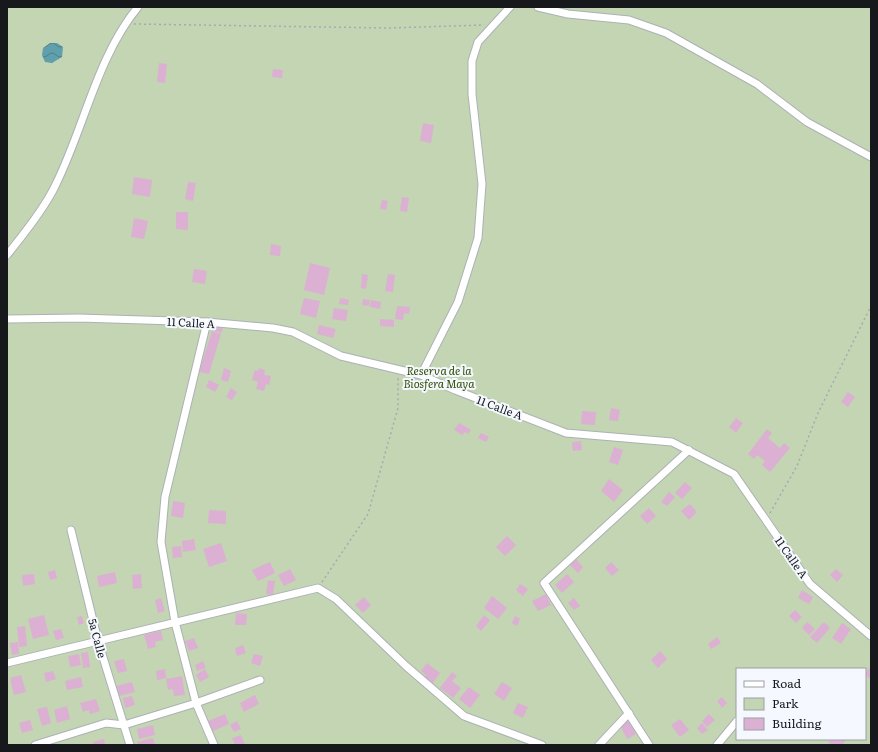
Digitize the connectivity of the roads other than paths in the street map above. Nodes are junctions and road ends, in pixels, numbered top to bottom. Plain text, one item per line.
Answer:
1 (138, 7) edge
2 (510, 7) edge
3 (538, 7) edge
4 (871, 157) edge
5 (7, 255) edge
6 (7, 319) edge
7 (207, 322) junction
8 (421, 375) junction
9 (689, 450) junction
10 (71, 530) dead end
11 (175, 622) junction
12 (871, 636) edge
13 (98, 641) junction
14 (7, 663) edge
15 (260, 680) dead end
16 (196, 703) junction
17 (629, 713) junction
18 (736, 722) edge
19 (124, 725) junction
20 (35, 745) edge
21 (130, 745) edge
22 (214, 745) edge
23 (542, 745) edge
24 (599, 745) edge
25 (649, 745) edge
26 (717, 745) edge

1 - 5 street
2 - 8 street
3 - 4 street
6 - 7 street, 11 Calle A
7 - 8 street, 11 Calle A
7 - 11 street
8 - 9 street, 11 Calle A
9 - 12 street, 11 Calle A
9 - 17 street
10 - 13 street, 5a Calle
11 - 13 street
11 - 16 street
11 - 23 street
13 - 14 street
13 - 19 street, 5a Calle
15 - 16 street
16 - 19 street
16 - 22 street
17 - 24 street
17 - 25 street
18 - 26 street
19 - 20 street
19 - 21 street, 5a Calle

